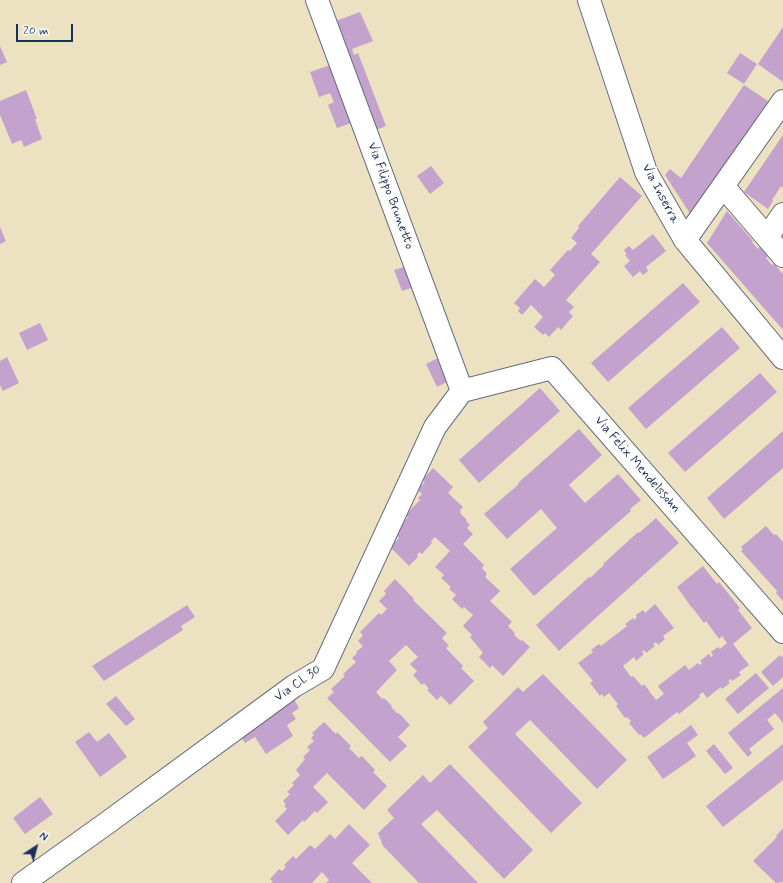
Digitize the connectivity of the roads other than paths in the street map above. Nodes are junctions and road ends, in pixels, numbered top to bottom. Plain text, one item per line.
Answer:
1 (317, 0) edge
2 (589, 0) edge
3 (783, 102) edge
4 (724, 186) junction
5 (783, 214) edge
6 (767, 237) junction
7 (685, 240) junction
8 (783, 256) edge
9 (783, 358) edge
10 (462, 391) junction
11 (783, 632) edge
12 (23, 883) edge

1 - 10 street, Via Filippo Brunetto
2 - 7 street, Via Inserra
3 - 4 street
4 - 6 street
4 - 7 street
5 - 6 street
6 - 8 street
7 - 9 street, Via Inserra
10 - 11 street, Via Felix Mendelssohn
10 - 12 street, Via Cl. 30

